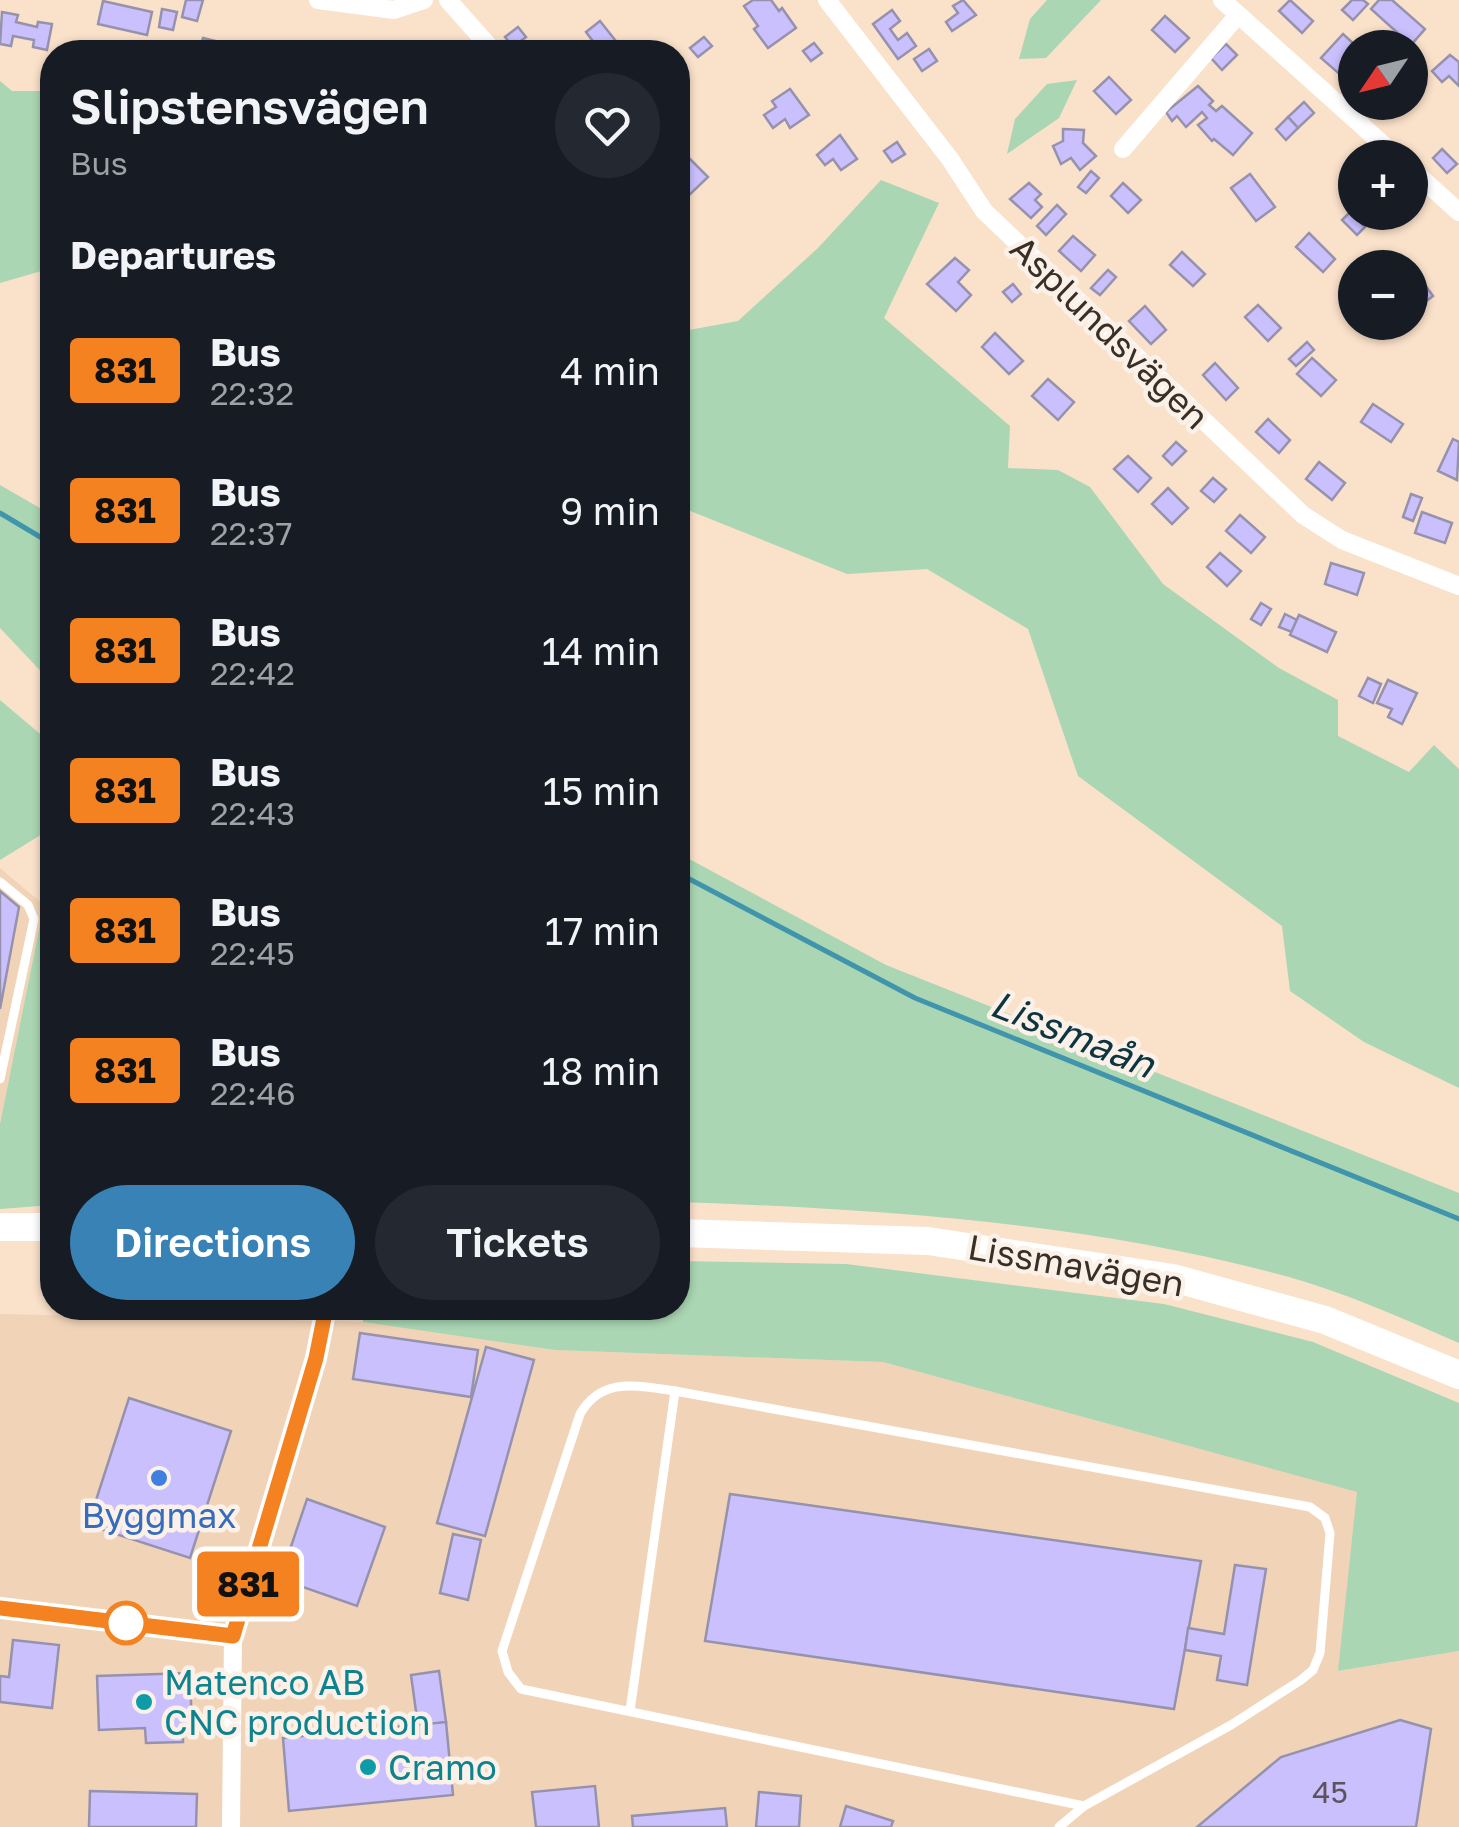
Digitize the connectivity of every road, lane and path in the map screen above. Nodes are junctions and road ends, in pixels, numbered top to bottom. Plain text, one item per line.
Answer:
1 (318, 0) edge
2 (424, 0) edge
3 (448, 0) edge
4 (827, 0) edge
5 (1222, 0) edge
6 (1238, 15) junction
7 (483, 40) edge
8 (1378, 140) edge
9 (1124, 149) dead end
10 (1428, 184) edge
11 (1459, 212) edge
12 (1459, 586) edge
13 (0, 882) edge
14 (0, 1079) edge
15 (0, 1227) edge
16 (40, 1227) edge
17 (690, 1233) edge
18 (324, 1320) edge
19 (1459, 1375) edge
20 (674, 1391) junction
21 (0, 1608) edge
22 (233, 1636) junction
23 (630, 1711) junction
24 (1084, 1806) junction
25 (231, 1827) edge
26 (1058, 1827) edge

1 - 2 street
3 - 7 street
4 - 12 street, Asplundsvägen
5 - 6 street
6 - 8 street
6 - 9 street
10 - 11 street
13 - 14 lane
15 - 16 street
17 - 19 street, Lissmavägen
18 - 22 street
20 - 23 lane
20 - 23 lane
20 - 24 lane
21 - 22 street
22 - 25 street
23 - 24 lane
24 - 26 lane

